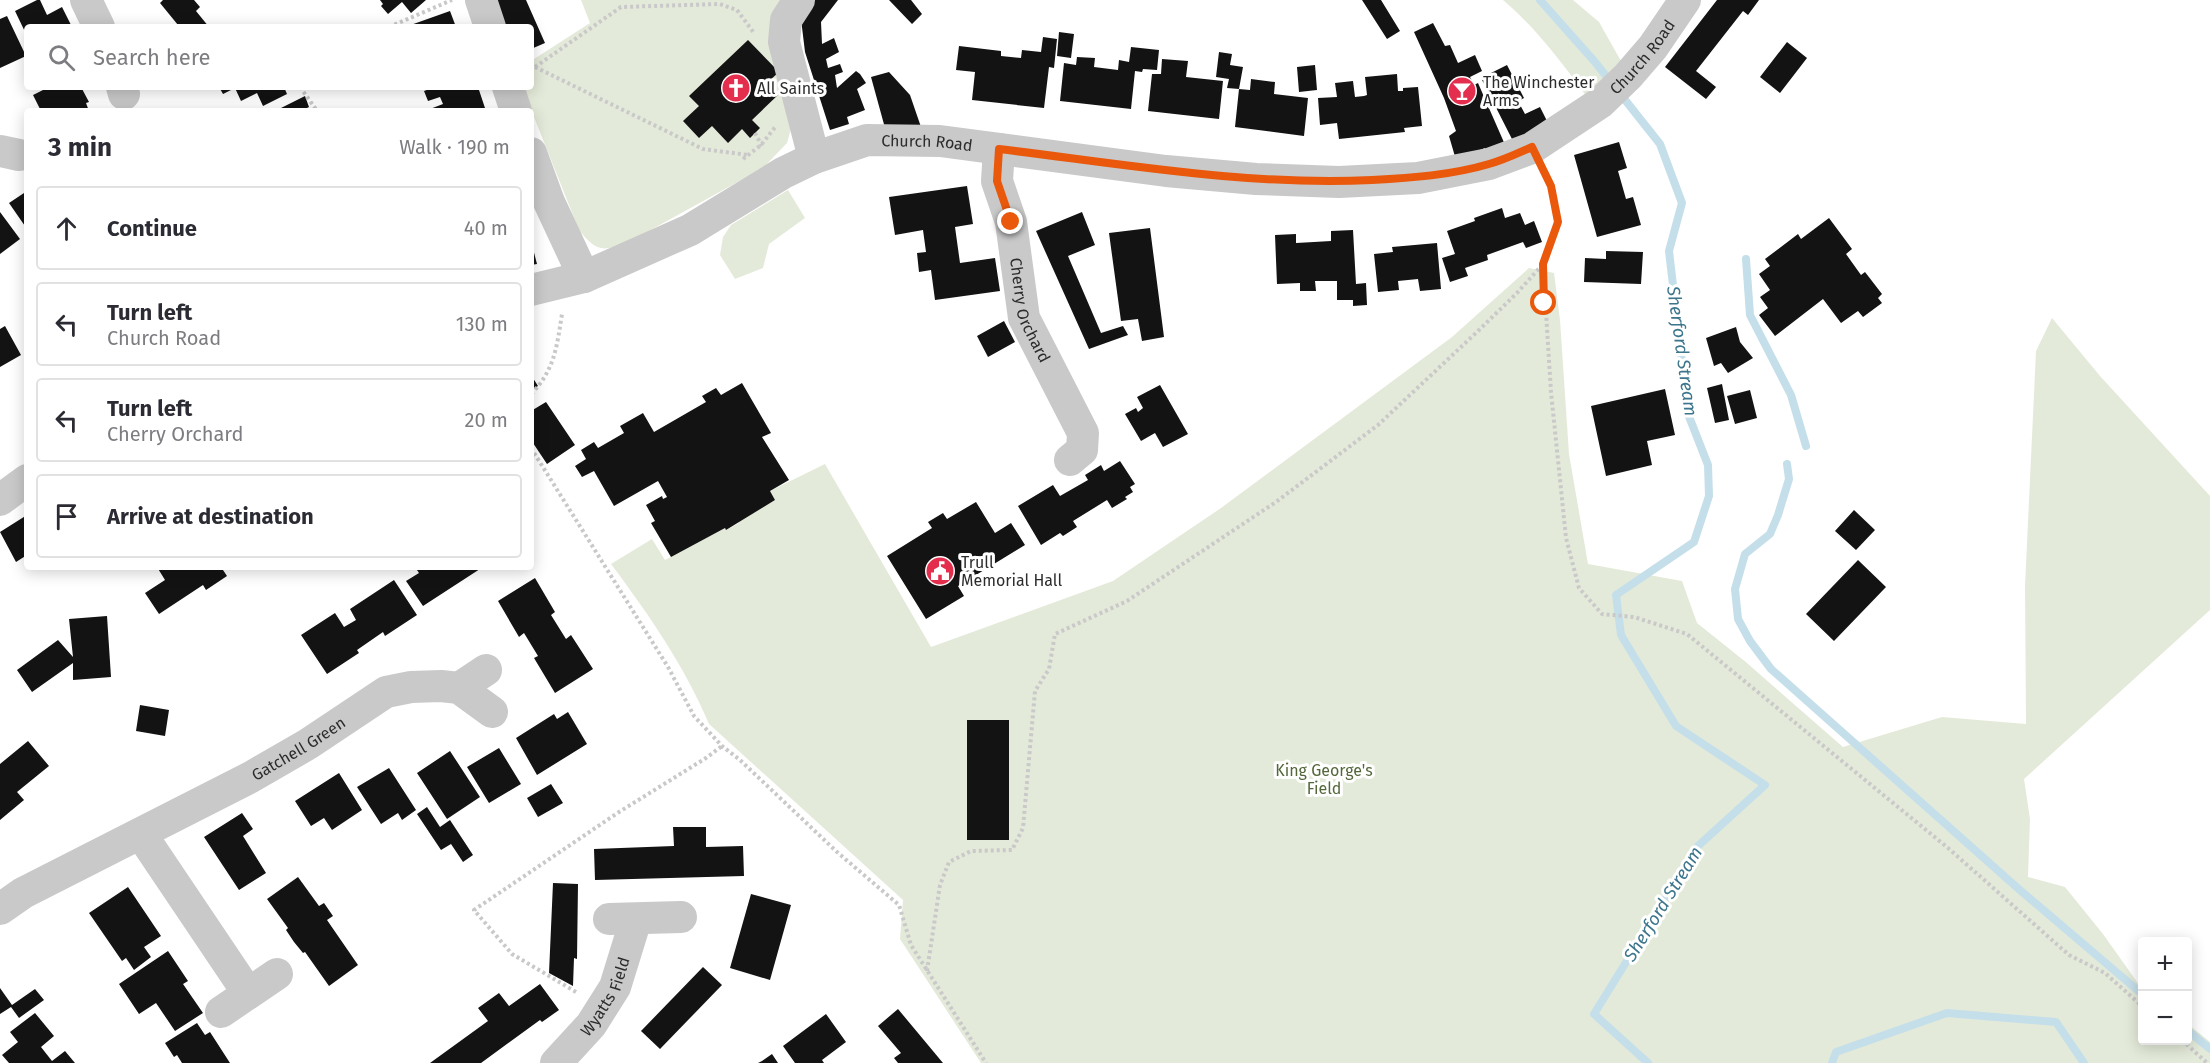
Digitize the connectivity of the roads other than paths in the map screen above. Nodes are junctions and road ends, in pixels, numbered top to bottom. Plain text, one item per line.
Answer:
1 (86, 0) edge
2 (482, 0) edge
3 (799, 0) edge
4 (1685, 0) edge
5 (98, 24) edge
6 (489, 24) edge
7 (509, 90) edge
8 (515, 108) edge
9 (999, 149) junction
10 (814, 158) junction
11 (534, 161) edge
12 (558, 283) edge
13 (1070, 460) dead end
14 (24, 482) edge
15 (0, 500) edge
16 (486, 670) dead end
17 (459, 688) junction
18 (492, 712) dead end
19 (141, 834) junction
20 (0, 909) edge
21 (681, 918) dead end
22 (277, 974) dead end
23 (248, 993) junction
24 (221, 1012) dead end
25 (556, 1063) edge

1 - 5 street
2 - 6 street
3 - 10 street
4 - 9 street, Church Road
7 - 8 street
9 - 10 street, Church Road
9 - 13 street, Cherry Orchard
10 - 12 street, Church Road
11 - 12 street
14 - 15 street
16 - 17 street
17 - 18 street
17 - 19 street, Gatchell Green
19 - 20 street, Gatchell Green
19 - 23 street
21 - 25 street, Wyatts Field
22 - 23 street
23 - 24 street

